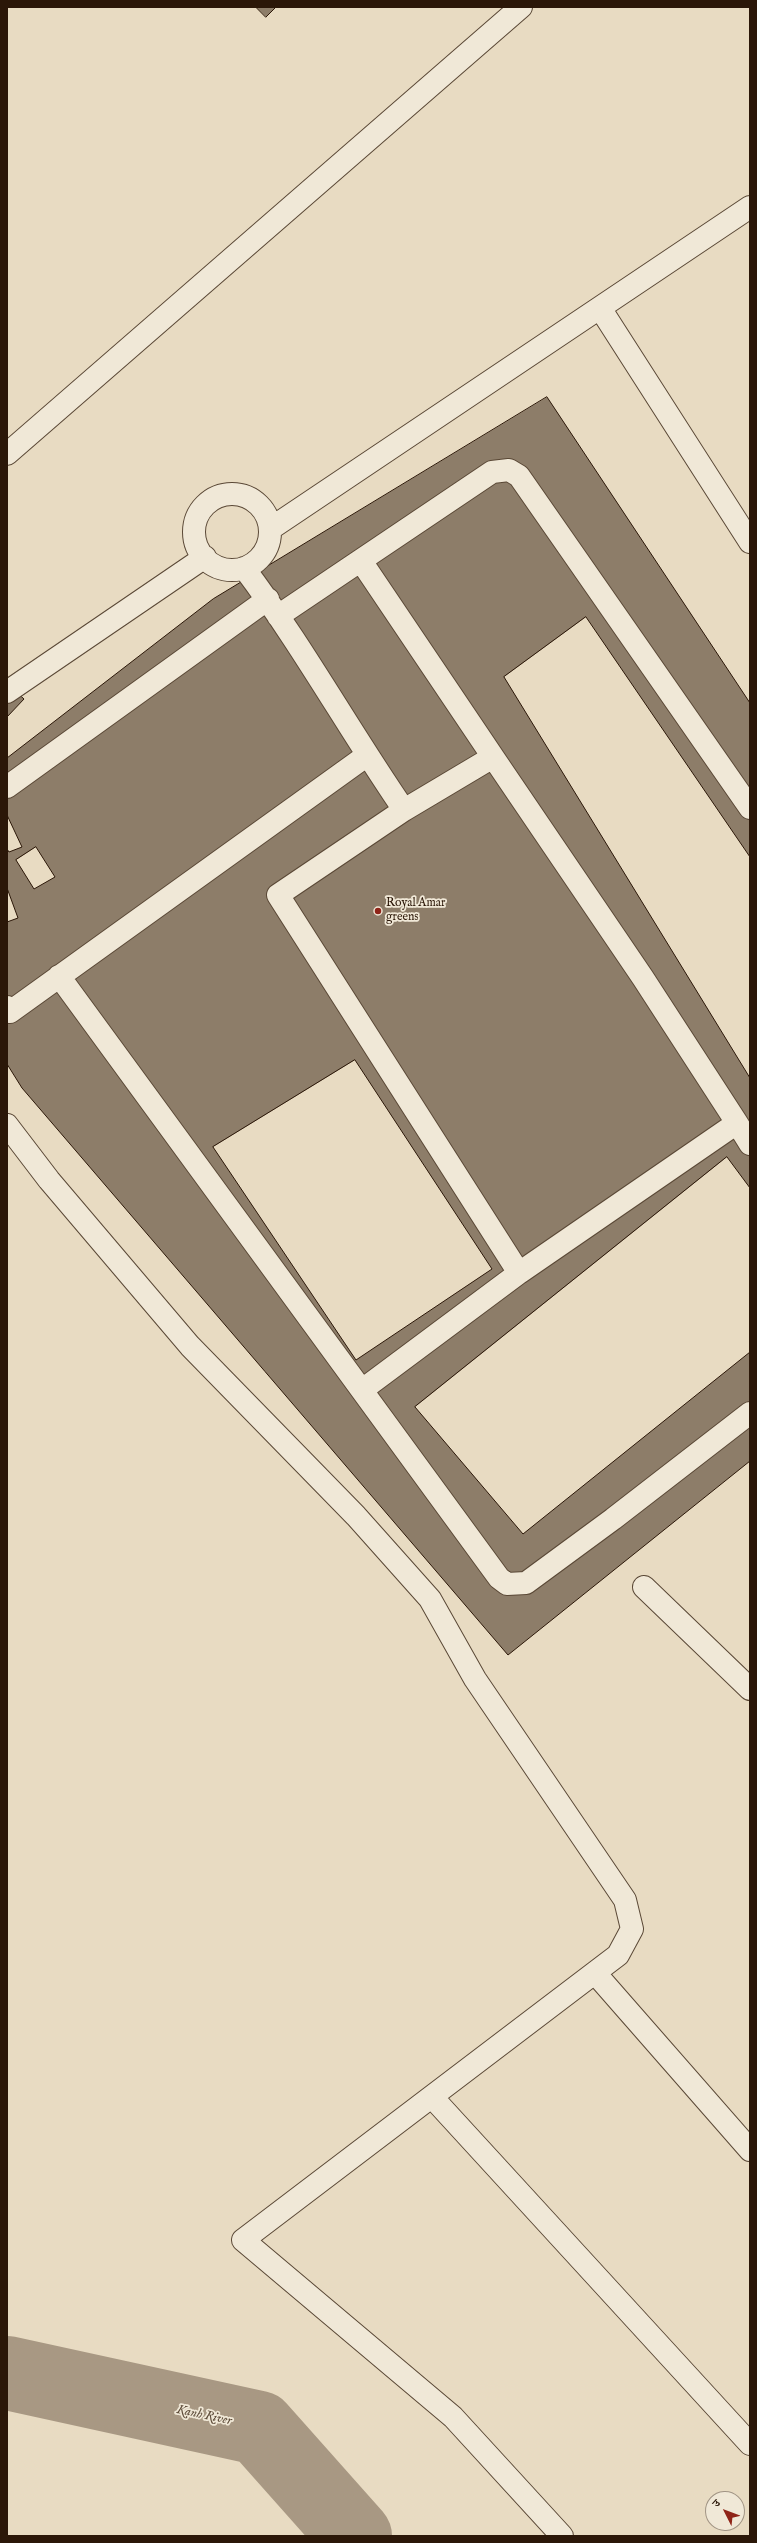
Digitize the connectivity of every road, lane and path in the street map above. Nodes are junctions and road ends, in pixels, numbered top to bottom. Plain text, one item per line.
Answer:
1 (521, 7) edge
2 (750, 207) edge
3 (600, 308) junction
4 (7, 454) edge
5 (270, 529) junction
6 (750, 542) edge
7 (205, 557) junction
8 (361, 561) junction
9 (244, 568) junction
10 (273, 608) junction
11 (7, 692) edge
12 (366, 756) junction
13 (493, 756) junction
14 (7, 786) edge
15 (750, 808) edge
16 (404, 810) junction
17 (59, 976) junction
18 (7, 1008) edge
19 (737, 1123) junction
20 (7, 1124) edge
21 (750, 1144) edge
22 (519, 1273) junction
23 (362, 1390) junction
24 (750, 1413) edge
25 (644, 1587) dead end
26 (750, 1689) edge
27 (595, 1973) junction
28 (432, 2097) junction
29 (750, 2150) edge
30 (750, 2444) edge
31 (562, 2536) edge

1 - 4 street
2 - 3 street
3 - 5 street
3 - 6 street
5 - 7 street
5 - 9 street
7 - 9 street
7 - 11 street
8 - 10 street
8 - 13 street
8 - 15 street
9 - 10 street
10 - 12 street
10 - 14 street
12 - 16 street
12 - 17 street
13 - 16 street
13 - 19 street
16 - 22 street
17 - 18 street
17 - 23 street
19 - 21 street
19 - 22 street
20 - 27 street
22 - 23 street
23 - 24 street
25 - 26 street
27 - 28 street
27 - 29 street
28 - 30 street
28 - 31 street

